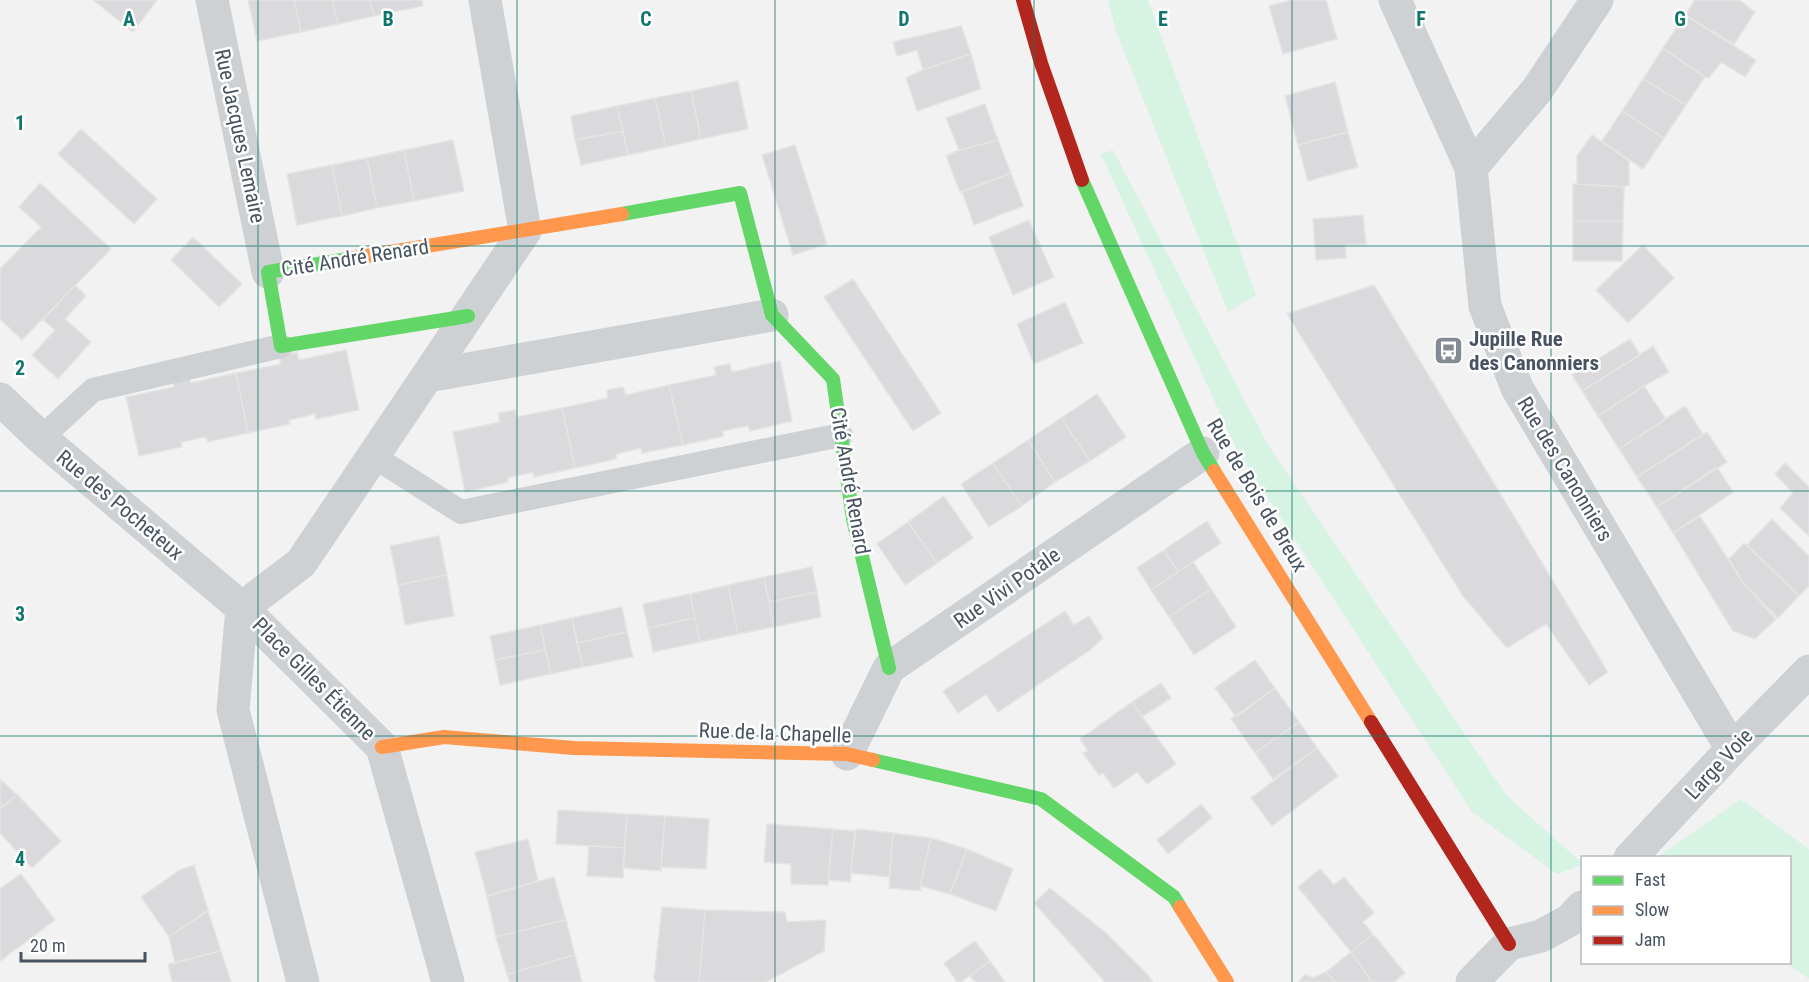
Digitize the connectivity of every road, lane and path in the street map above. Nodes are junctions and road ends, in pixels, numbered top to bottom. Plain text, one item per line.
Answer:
1 (212, 0) edge
2 (485, 0) edge
3 (1023, 0) edge
4 (1395, 0) edge
5 (1597, 0) edge
6 (1471, 168) junction
7 (525, 231) junction
8 (268, 272) junction
9 (772, 315) junction
10 (468, 316) junction
11 (281, 346) junction
12 (428, 376) junction
13 (0, 399) edge
14 (841, 435) junction
15 (41, 438) junction
16 (1203, 453) junction
17 (373, 456) junction
18 (242, 608) junction
19 (889, 668) junction
20 (1809, 671) edge
21 (382, 747) junction
22 (1732, 749) junction
23 (847, 754) junction
24 (1632, 856) edge
25 (1581, 908) edge
26 (1509, 944) junction
27 (303, 982) edge
28 (448, 982) edge
29 (1227, 982) edge
30 (1472, 982) edge

1 - 8 street, Rue Jacques Lemaire
2 - 7 street
3 - 16 street, Rue de Bois de Breux
4 - 6 street, Rue des Canonniers
5 - 6 street
6 - 22 street, Rue des Canonniers
7 - 8 street, Cité André Renard
7 - 9 street, Cité André Renard
7 - 10 street
8 - 11 street, Cité André Renard
9 - 12 street
9 - 14 street, Cité André Renard
10 - 11 street
10 - 12 street
11 - 15 lane
12 - 17 street
13 - 15 street, Rue des Pocheteux
14 - 17 lane
14 - 19 street, Cité André Renard
15 - 18 street, Rue des Pocheteux
16 - 19 street, Rue Vivi Potale
16 - 26 street, Rue de Bois de Breux
17 - 18 street
18 - 21 street, Place Gilles Étienne
18 - 27 street, Place Gilles Étienne
19 - 23 street, Rue Vivi Potale
20 - 22 street, Large Voie
21 - 23 street, Rue de la Chapelle
21 - 28 street, Place Gilles Étienne
22 - 24 street, Large Voie
23 - 29 street, Rue de la Chapelle
25 - 26 street
26 - 30 street

